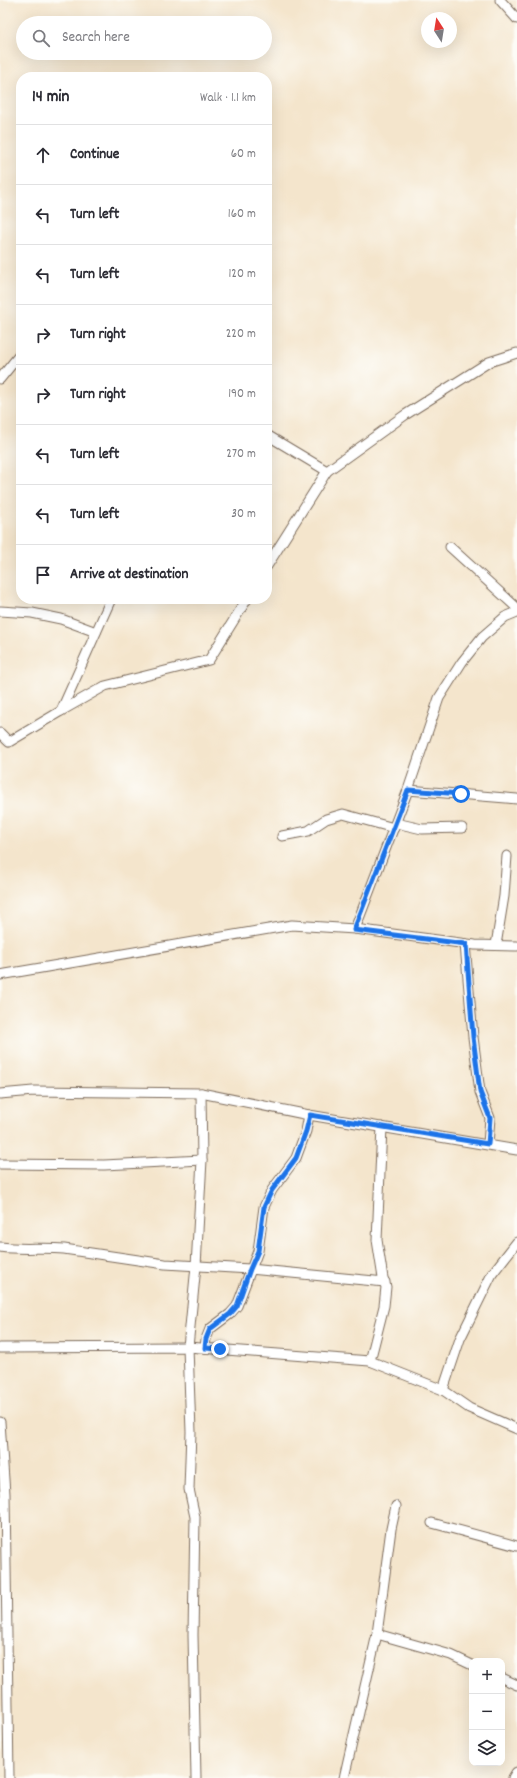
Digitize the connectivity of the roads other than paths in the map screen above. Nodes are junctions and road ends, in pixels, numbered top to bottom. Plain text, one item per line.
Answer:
1 (500, 0) edge
2 (517, 19) edge
3 (517, 353) edge
4 (16, 359) edge
5 (0, 380) edge
6 (272, 438) edge
7 (327, 471) junction
8 (450, 547) dead end
9 (272, 558) edge
10 (109, 604) edge
11 (244, 604) edge
12 (517, 608) edge
13 (0, 612) edge
14 (517, 612) edge
15 (96, 632) junction
16 (61, 711) junction
17 (0, 733) edge
18 (408, 790) junction
19 (517, 799) edge
20 (395, 825) junction
21 (462, 828) dead end
22 (282, 836) dead end
23 (507, 856) dead end
24 (354, 930) junction
25 (466, 944) junction
26 (496, 945) junction
27 (517, 946) edge
28 (0, 975) edge
29 (201, 1093) junction
30 (0, 1094) edge
31 (310, 1115) junction
32 (382, 1127) junction
33 (488, 1144) junction
34 (517, 1150) edge
35 (202, 1160) junction
36 (0, 1164) edge
37 (517, 1242) edge
38 (0, 1247) edge
39 (196, 1266) junction
40 (250, 1269) junction
41 (385, 1282) junction
42 (188, 1347) junction
43 (0, 1348) edge
44 (205, 1348) junction
45 (370, 1361) junction
46 (444, 1390) junction
47 (0, 1422) edge
48 (517, 1428) edge
49 (396, 1506) dead end
50 (3, 1511) edge
51 (432, 1523) dead end
52 (517, 1546) edge
53 (3, 1578) edge
54 (377, 1634) junction
55 (4, 1639) edge
56 (469, 1663) edge
57 (505, 1679) edge
58 (517, 1685) edge
59 (4, 1701) edge
60 (4, 1740) edge
61 (517, 1773) edge
62 (9, 1778) edge
63 (196, 1778) edge
64 (344, 1778) edge
65 (514, 1778) edge

1 - 2 street
3 - 7 street
4 - 5 street
6 - 7 street
7 - 9 street
8 - 12 street
10 - 15 street
11 - 16 street
13 - 15 street
14 - 18 street
15 - 16 street
16 - 17 street
18 - 19 street
18 - 20 street
20 - 21 street
20 - 22 street
20 - 24 street
23 - 26 street
24 - 25 street
24 - 28 street
25 - 26 street
25 - 33 street
26 - 27 street
29 - 30 street
29 - 31 street
29 - 35 street
31 - 32 street
31 - 40 street
32 - 33 street
32 - 41 street
33 - 34 street
35 - 36 street
35 - 39 street
37 - 46 street
38 - 39 street
39 - 40 street
39 - 42 street
40 - 41 street
40 - 44 street
41 - 45 street
42 - 43 street
42 - 44 street
42 - 63 street
44 - 45 street
45 - 46 street
46 - 48 street
47 - 50 street
49 - 54 street
50 - 53 street
51 - 52 street
53 - 55 street
54 - 56 street
54 - 64 street
55 - 59 street
57 - 58 street
59 - 60 street
60 - 62 street
61 - 65 main road

